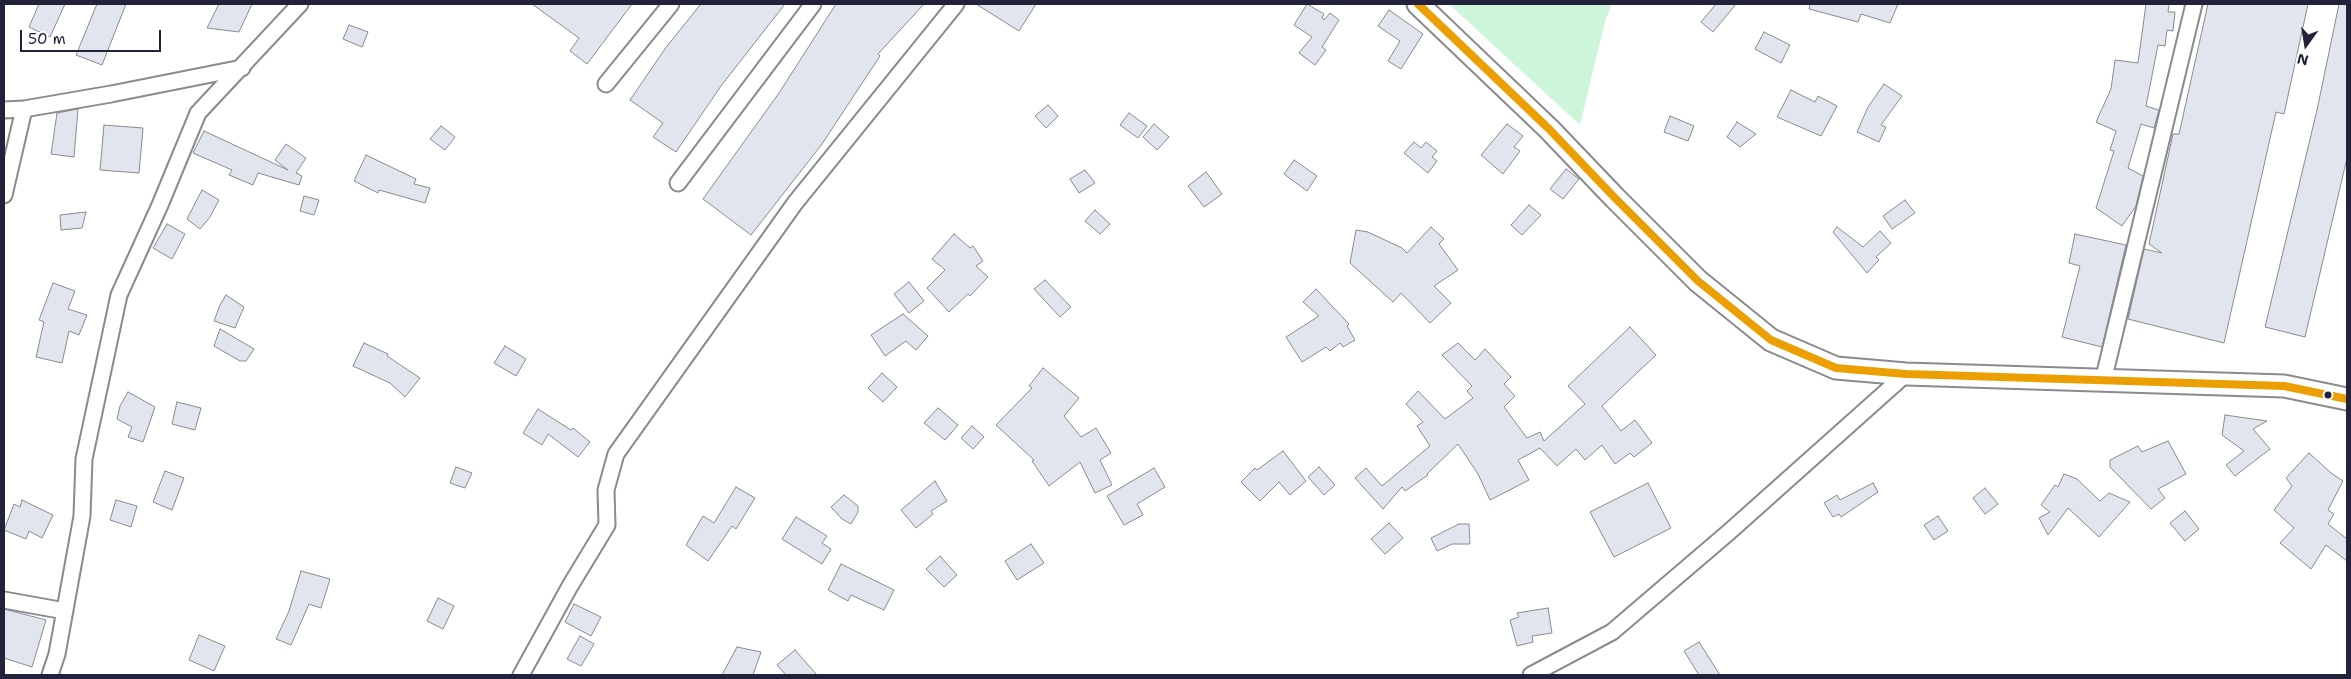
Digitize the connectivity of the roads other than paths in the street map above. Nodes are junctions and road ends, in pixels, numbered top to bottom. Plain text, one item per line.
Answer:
1 (300, 4) edge
2 (671, 4) edge
3 (813, 4) edge
4 (956, 4) edge
5 (1418, 4) edge
6 (2194, 4) edge
7 (242, 68) junction
8 (606, 84) dead end
9 (4, 110) edge
10 (24, 110) junction
11 (678, 183) dead end
12 (4, 195) edge
13 (1906, 374) junction
14 (2103, 381) junction
15 (2347, 398) edge
16 (4, 600) edge
17 (65, 611) junction
18 (50, 675) edge
19 (522, 675) edge
20 (1531, 675) edge

1 - 7 street
2 - 8 street
3 - 11 street
4 - 19 street
5 - 13 main road
6 - 14 street
7 - 10 street
7 - 17 street
9 - 10 street
10 - 12 street
13 - 14 main road
13 - 20 street
14 - 15 main road
16 - 17 street
17 - 18 street

